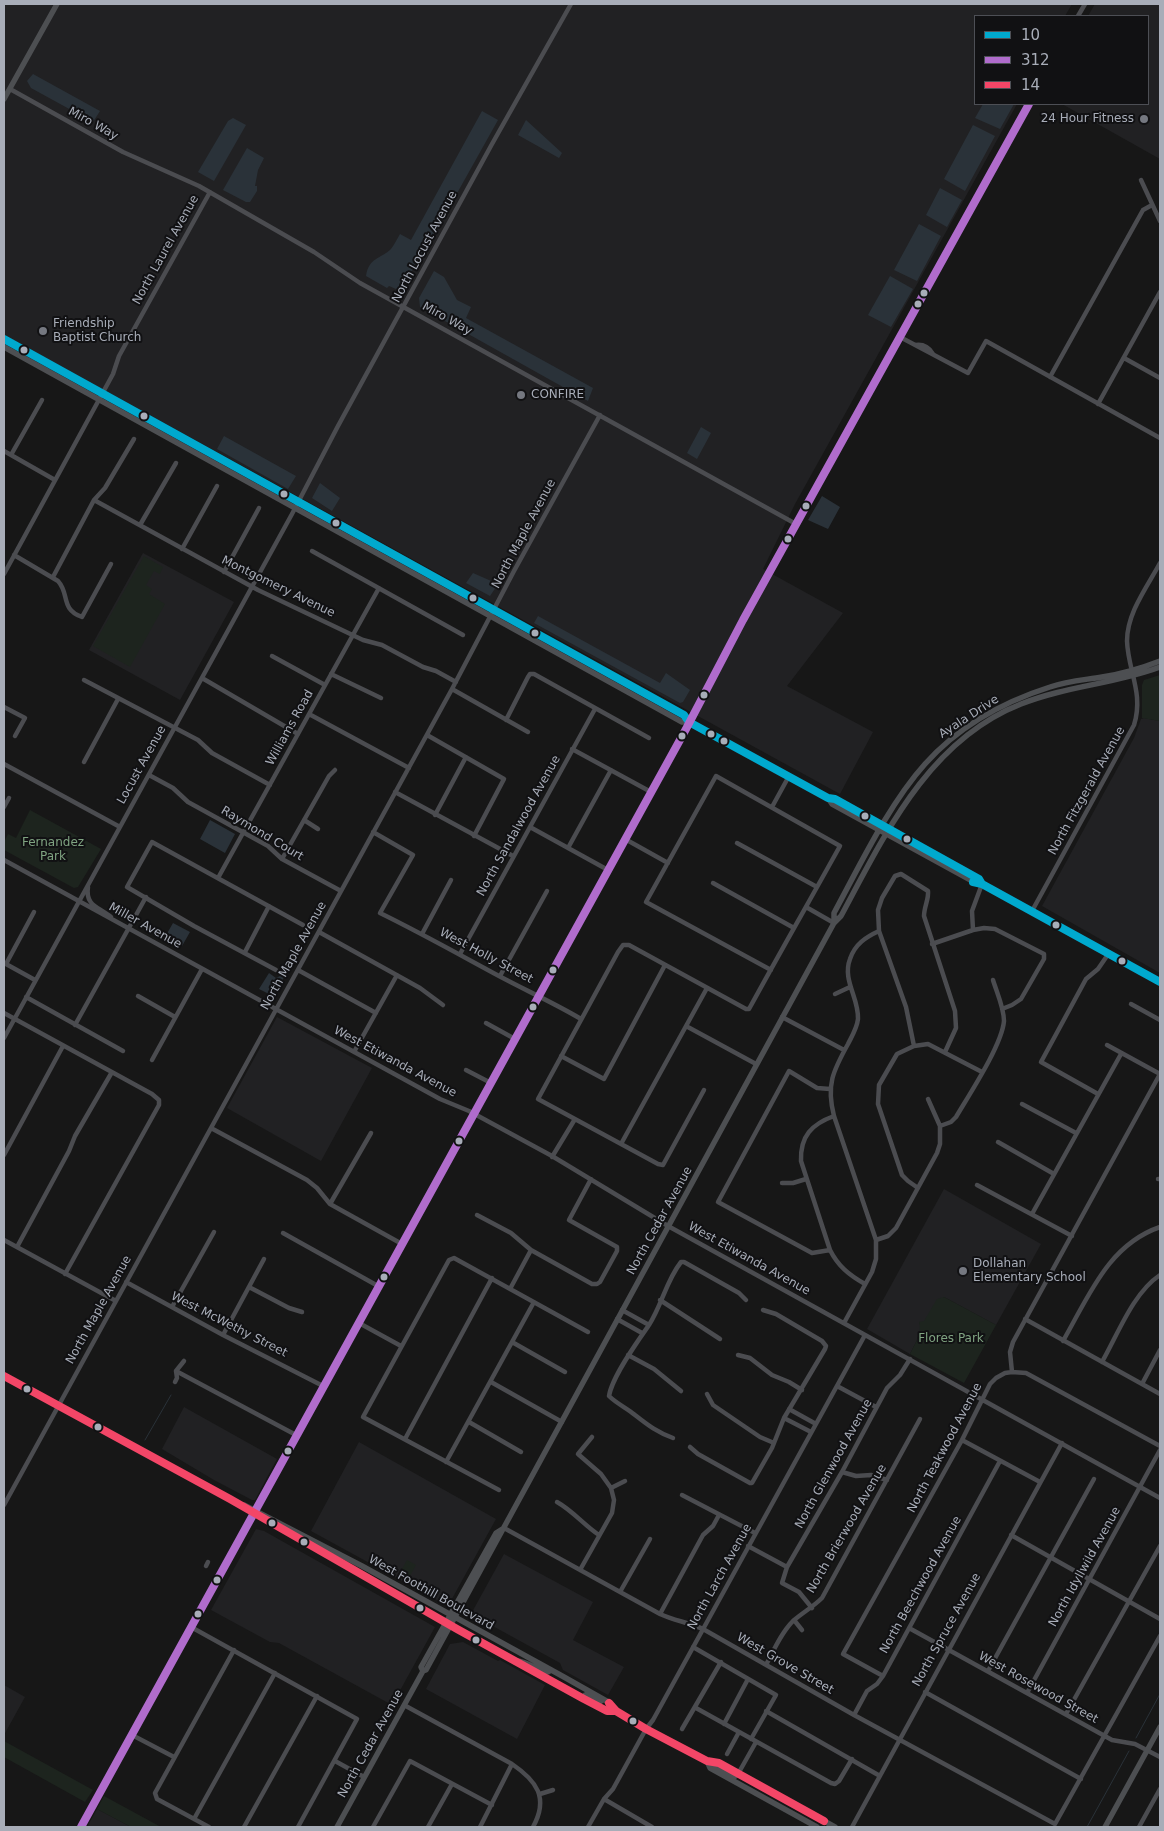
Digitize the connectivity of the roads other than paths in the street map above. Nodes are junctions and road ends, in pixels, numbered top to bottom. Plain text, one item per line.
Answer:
1 (57, 4) edge
2 (571, 4) edge
3 (1085, 4) edge
4 (1079, 15) edge
5 (10, 89) junction
6 (4, 99) edge
7 (1028, 105) edge
8 (1141, 180) dead end
9 (210, 192) junction
10 (1152, 205) junction
11 (1160, 221) edge
12 (1160, 292) edge
13 (404, 307) junction
14 (900, 337) junction
15 (4, 339) edge
16 (4, 347) edge
17 (1124, 358) junction
18 (1050, 377) junction
19 (1160, 378) edge
20 (101, 397) junction
21 (42, 400) dead end
22 (1098, 404) junction
23 (600, 415) junction
24 (1160, 438) edge
25 (134, 439) dead end
26 (4, 451) edge
27 (11, 455) junction
28 (176, 463) dead end
29 (56, 480) junction
30 (217, 486) dead end
31 (94, 500) junction
32 (299, 502) junction
33 (259, 508) dead end
34 (295, 509) junction
35 (796, 524) junction
36 (140, 526) junction
37 (182, 549) junction
38 (312, 552) dead end
39 (14, 555) junction
40 (1160, 563) edge
41 (111, 564) dead end
42 (224, 572) junction
43 (4, 574) edge
44 (53, 577) junction
45 (252, 587) junction
46 (379, 588) junction
47 (494, 610) junction
48 (491, 617) junction
49 (352, 635) junction
50 (463, 635) dead end
51 (272, 656) dead end
52 (1160, 661) edge
53 (1160, 667) edge
54 (1133, 673) junction
55 (331, 674) junction
56 (202, 678) junction
57 (84, 680) dead end
58 (456, 682) junction
59 (325, 685) junction
60 (452, 689) junction
61 (381, 698) dead end
62 (118, 699) junction
63 (4, 706) edge
64 (595, 708) junction
65 (309, 714) junction
66 (506, 720) junction
67 (689, 722) junction
68 (175, 727) junction
69 (528, 732) dead end
70 (298, 734) junction
71 (15, 736) dead end
72 (426, 736) junction
73 (649, 738) dead end
74 (572, 749) junction
75 (466, 757) junction
76 (84, 762) dead end
77 (4, 764) edge
78 (409, 768) junction
79 (335, 770) dead end
80 (611, 770) junction
81 (149, 775) junction
82 (789, 776) junction
83 (270, 785) junction
84 (395, 792) junction
85 (651, 792) junction
86 (8, 798) dead end
87 (4, 807) edge
88 (772, 807) junction
89 (435, 815) junction
90 (304, 820) junction
91 (120, 827) junction
92 (530, 827) junction
93 (881, 828) junction
94 (318, 829) dead end
95 (243, 832) junction
96 (373, 832) junction
97 (888, 832) junction
98 (474, 836) junction
99 (625, 839) junction
100 (737, 843) dead end
101 (568, 848) junction
102 (513, 856) junction
103 (282, 859) junction
104 (4, 860) edge
105 (668, 863) junction
106 (608, 870) junction
107 (218, 878) junction
108 (451, 880) dead end
109 (89, 883) junction
110 (713, 883) dead end
111 (982, 884) junction
112 (817, 887) junction
113 (341, 891) junction
114 (547, 891) dead end
115 (146, 897) junction
116 (78, 902) junction
117 (269, 906) junction
118 (806, 908) junction
119 (1032, 911) junction
120 (34, 912) dead end
121 (118, 923) junction
122 (834, 923) junction
123 (303, 925) dead end
124 (128, 928) junction
125 (794, 928) junction
126 (973, 930) junction
127 (879, 931) junction
128 (319, 932) junction
129 (422, 934) junction
130 (932, 944) junction
131 (245, 952) junction
132 (1109, 953) junction
133 (460, 954) junction
134 (665, 965) junction
135 (202, 969) junction
136 (276, 970) dead end
137 (298, 970) junction
138 (771, 970) junction
139 (397, 975) junction
140 (500, 976) junction
141 (35, 980) junction
142 (993, 980) dead end
143 (1160, 982) edge
144 (850, 987) junction
145 (707, 988) junction
146 (835, 994) dead end
147 (540, 995) junction
148 (138, 996) dead end
149 (26, 997) junction
150 (1131, 1004) dead end
151 (442, 1005) dead end
152 (276, 1009) junction
153 (1002, 1009) junction
154 (4, 1013) edge
155 (376, 1013) junction
156 (175, 1017) junction
157 (782, 1017) junction
158 (15, 1019) junction
159 (581, 1019) junction
160 (1160, 1020) edge
161 (486, 1023) dead end
162 (75, 1025) junction
163 (686, 1026) junction
164 (4, 1038) edge
165 (515, 1039) junction
166 (1107, 1045) dead end
167 (64, 1046) junction
168 (914, 1046) junction
169 (844, 1050) junction
170 (123, 1051) dead end
171 (354, 1052) junction
172 (945, 1052) junction
173 (1121, 1054) junction
174 (560, 1056) junction
175 (152, 1060) dead end
176 (756, 1064) junction
177 (466, 1070) dead end
178 (112, 1072) junction
179 (982, 1072) junction
180 (1160, 1074) edge
181 (491, 1083) junction
182 (830, 1089) junction
183 (704, 1090) dead end
184 (1098, 1094) junction
185 (928, 1099) dead end
186 (1022, 1104) dead end
187 (474, 1114) junction
188 (834, 1116) junction
189 (574, 1118) junction
190 (940, 1126) junction
191 (211, 1128) junction
192 (371, 1133) dead end
193 (1076, 1133) junction
194 (998, 1142) dead end
195 (621, 1144) junction
196 (4, 1155) edge
197 (552, 1157) junction
198 (1054, 1174) junction
199 (591, 1179) junction
200 (806, 1179) junction
201 (782, 1183) dead end
202 (977, 1184) dead end
203 (918, 1188) junction
204 (330, 1204) junction
205 (1032, 1214) junction
206 (477, 1216) dead end
207 (668, 1226) junction
208 (1160, 1227) edge
209 (293, 1230) dead end
210 (214, 1232) dead end
211 (283, 1233) dead end
212 (1072, 1236) junction
213 (289, 1237) junction
214 (4, 1240) edge
215 (876, 1240) junction
216 (402, 1244) junction
217 (17, 1247) junction
218 (531, 1250) junction
219 (830, 1250) junction
220 (264, 1259) dead end
221 (66, 1274) junction
222 (1160, 1275) edge
223 (492, 1278) junction
224 (126, 1282) junction
225 (865, 1284) junction
226 (378, 1286) junction
227 (249, 1287) junction
228 (510, 1289) junction
229 (660, 1300) junction
230 (746, 1300) dead end
231 (116, 1301) junction
232 (534, 1302) junction
233 (112, 1307) junction
234 (172, 1307) junction
235 (118, 1310) dead end
236 (622, 1310) junction
237 (763, 1310) dead end
238 (302, 1312) dead end
239 (617, 1319) junction
240 (1025, 1320) junction
241 (104, 1322) junction
242 (359, 1323) junction
243 (844, 1323) junction
244 (649, 1324) junction
245 (110, 1326) dead end
246 (588, 1332) dead end
247 (642, 1332) junction
248 (865, 1334) junction
249 (223, 1335) junction
250 (720, 1339) dead end
251 (1063, 1340) junction
252 (512, 1342) junction
253 (401, 1346) junction
254 (1160, 1350) edge
255 (628, 1355) junction
256 (738, 1355) dead end
257 (910, 1359) junction
258 (184, 1361) dead end
259 (1102, 1362) junction
260 (176, 1371) junction
261 (565, 1372) dead end
262 (1012, 1372) junction
263 (4, 1376) edge
264 (175, 1382) dead end
265 (491, 1382) junction
266 (1142, 1384) junction
267 (323, 1386) junction
268 (837, 1386) junction
269 (802, 1390) junction
270 (681, 1391) dead end
271 (707, 1394) dead end
272 (1160, 1394) edge
273 (982, 1399) junction
274 (58, 1406) junction
275 (876, 1407) junction
276 (789, 1409) junction
277 (784, 1418) junction
278 (920, 1419) dead end
279 (469, 1422) junction
280 (562, 1422) junction
281 (816, 1424) junction
282 (811, 1432) junction
283 (296, 1435) junction
284 (592, 1437) dead end
285 (674, 1438) dead end
286 (405, 1439) junction
287 (962, 1440) junction
288 (774, 1443) junction
289 (1062, 1443) junction
290 (1160, 1446) edge
291 (690, 1447) dead end
292 (1160, 1450) edge
293 (521, 1452) dead end
294 (1000, 1461) junction
295 (446, 1462) junction
296 (842, 1472) junction
297 (888, 1480) junction
298 (1094, 1480) dead end
299 (625, 1481) dead end
300 (1040, 1482) junction
301 (1140, 1487) junction
302 (611, 1488) junction
303 (499, 1490) dead end
304 (682, 1495) dead end
305 (1160, 1498) edge
306 (557, 1502) dead end
307 (4, 1505) edge
308 (255, 1512) junction
309 (719, 1515) junction
310 (504, 1528) junction
311 (756, 1533) junction
312 (599, 1535) junction
313 (1011, 1535) junction
314 (650, 1539) dead end
315 (490, 1543) junction
316 (748, 1546) junction
317 (1160, 1546) edge
318 (1051, 1558) junction
319 (484, 1565) junction
320 (788, 1567) junction
321 (580, 1570) junction
322 (1090, 1580) junction
323 (620, 1592) junction
324 (1130, 1601) junction
325 (812, 1608) junction
326 (660, 1614) junction
327 (453, 1616) junction
328 (1160, 1619) edge
329 (794, 1620) junction
330 (449, 1624) junction
331 (191, 1627) junction
332 (909, 1628) junction
333 (703, 1629) junction
334 (802, 1630) dead end
335 (1160, 1636) edge
336 (693, 1647) junction
337 (234, 1650) junction
338 (948, 1650) junction
339 (515, 1660) junction
340 (720, 1662) junction
341 (766, 1665) junction
342 (551, 1670) junction
343 (988, 1671) junction
344 (275, 1673) junction
345 (883, 1676) junction
346 (748, 1678) junction
347 (563, 1687) junction
348 (925, 1692) junction
349 (1027, 1693) junction
350 (316, 1696) junction
351 (603, 1699) junction
352 (404, 1705) junction
353 (696, 1708) junction
354 (616, 1711) junction
355 (766, 1711) junction
356 (1066, 1714) junction
357 (854, 1715) junction
358 (724, 1724) junction
359 (1160, 1727) edge
360 (646, 1729) junction
361 (682, 1730) dead end
362 (739, 1732) junction
363 (132, 1735) junction
364 (1105, 1736) junction
365 (751, 1739) junction
366 (900, 1740) junction
367 (756, 1742) junction
368 (1148, 1750) junction
369 (727, 1754) dead end
370 (174, 1757) junction
371 (1160, 1757) edge
372 (852, 1759) junction
373 (335, 1761) junction
374 (707, 1761) junction
375 (512, 1764) junction
376 (738, 1774) junction
377 (880, 1776) junction
378 (364, 1777) junction
379 (1080, 1779) junction
380 (452, 1784) junction
381 (1160, 1789) edge
382 (553, 1790) dead end
383 (540, 1794) junction
384 (604, 1799) junction
385 (492, 1805) junction
386 (194, 1819) junction
387 (81, 1827) edge
388 (209, 1827) edge
389 (244, 1827) edge
390 (298, 1827) edge
391 (336, 1827) edge
392 (373, 1827) edge
393 (428, 1827) edge
394 (480, 1827) edge
395 (533, 1827) edge
396 (588, 1827) edge
397 (652, 1827) edge
398 (817, 1827) edge
399 (835, 1827) edge
400 (852, 1827) edge
401 (1105, 1827) edge
402 (1139, 1827) edge

1 - 5 main road
2 - 13 street, North Locust Avenue
3 - 4 street
5 - 6 main road
5 - 9 street, Miro Way
7 - 14 street
8 - 10 street
9 - 13 street, Miro Way
9 - 20 street, North Laurel Avenue
10 - 11 street
10 - 18 street
12 - 17 street
13 - 23 street, Miro Way
13 - 32 street, North Locust Avenue
14 - 18 street
14 - 35 street
15 - 20 main road
16 - 20 main road
17 - 19 street
17 - 22 street
18 - 22 street
20 - 29 street, North Laurel Avenue
20 - 32 main road
20 - 34 main road
21 - 27 street
22 - 24 street
23 - 35 street, Miro Way
23 - 47 street, North Maple Avenue
25 - 31 street
26 - 27 street
27 - 29 street
28 - 36 street
29 - 39 street, North Laurel Avenue
30 - 37 street
31 - 36 street, Montgomery Avenue
31 - 44 street
32 - 34 street, Locust Avenue
32 - 47 main road
33 - 42 street
34 - 45 street, Locust Avenue
34 - 48 main road
35 - 67 street
36 - 37 street, Montgomery Avenue
37 - 42 street, Montgomery Avenue
38 - 46 street
39 - 43 street, North Laurel Avenue
39 - 44 street
40 - 54 street, North Fitzgerald Avenue
41 - 44 street
42 - 45 street, Montgomery Avenue
45 - 49 street, Montgomery Avenue
45 - 56 street, Locust Avenue
46 - 49 street, Williams Road
46 - 50 street
47 - 48 street, North Maple Avenue
47 - 67 main road
48 - 58 street, North Maple Avenue
48 - 67 main road
49 - 55 street, Williams Road
49 - 58 street, Montgomery Avenue
51 - 59 street
52 - 54 main road, Ayala Drive
53 - 54 main road, Ayala Drive
54 - 93 main road, Ayala Drive
54 - 97 main road, Ayala Drive
54 - 119 street, North Fitzgerald Avenue
55 - 59 street, Williams Road
55 - 61 street
56 - 68 street, Locust Avenue
56 - 70 street
57 - 62 street
58 - 60 street, North Maple Avenue
59 - 65 street, Williams Road
60 - 66 street
60 - 72 street, North Maple Avenue
62 - 68 street
62 - 76 street
63 - 71 street
64 - 66 street
64 - 73 street
64 - 74 street, North Sandalwood Avenue
65 - 70 street, Williams Road
65 - 78 street
66 - 69 street
67 - 82 main road
67 - 85 street
68 - 81 street, Locust Avenue
68 - 83 street
70 - 83 street, Williams Road
72 - 75 street
72 - 78 street, North Maple Avenue
74 - 80 street
74 - 92 street, North Sandalwood Avenue
75 - 89 street
75 - 98 street
77 - 91 street
78 - 84 street, North Maple Avenue
79 - 90 street
80 - 85 street
80 - 101 street
81 - 91 street, Locust Avenue
81 - 95 street, Raymond Court
82 - 88 street
82 - 93 main road
83 - 95 street, Williams Road
84 - 89 street
84 - 96 street, North Maple Avenue
85 - 99 street
86 - 87 street
88 - 105 street
88 - 112 street
89 - 98 street
90 - 94 street
90 - 103 street
91 - 109 street, Locust Avenue
92 - 101 street
92 - 102 street, North Sandalwood Avenue
93 - 97 main road
93 - 122 main road, North Cedar Avenue
95 - 103 street, Raymond Court
95 - 107 street, Williams Road
96 - 113 street, North Maple Avenue
96 - 129 street, West Holly Street
97 - 111 main road
97 - 122 main road, North Cedar Avenue
98 - 102 street
99 - 105 street
99 - 106 street
100 - 112 street
101 - 106 street
102 - 133 street, North Sandalwood Avenue
103 - 113 street, Raymond Court
104 - 116 street, Miller Avenue
105 - 138 street
106 - 147 street
107 - 115 street
107 - 117 street
108 - 129 street
109 - 116 street, Locust Avenue
109 - 121 street
110 - 125 street
111 - 119 main road
111 - 126 street
112 - 118 street
113 - 128 street, North Maple Avenue
114 - 140 street
115 - 124 street
115 - 131 street
116 - 121 street, Miller Avenue
116 - 141 street, Locust Avenue
117 - 123 street
117 - 131 street
118 - 122 street
118 - 125 street
119 - 132 main road
120 - 141 street
121 - 124 street, Miller Avenue
122 - 157 main road, North Cedar Avenue
124 - 135 street, Miller Avenue
124 - 162 street
125 - 138 street
126 - 130 street
126 - 153 street
127 - 130 street
127 - 144 street
127 - 168 street
128 - 137 street, North Maple Avenue
128 - 139 street
129 - 133 street, West Holly Street
130 - 172 street
131 - 136 street
132 - 143 main road
132 - 184 street
133 - 140 street, West Holly Street
134 - 145 street
134 - 159 street
134 - 174 street
135 - 152 street, Miller Avenue
135 - 156 street
137 - 152 street, North Maple Avenue
137 - 155 street
138 - 145 street
139 - 151 street
139 - 155 street
140 - 147 street, West Holly Street
141 - 149 street, Locust Avenue
142 - 153 street
144 - 146 street
144 - 169 street
145 - 163 street
147 - 159 street, West Holly Street
147 - 165 street
148 - 156 street
149 - 158 street, Locust Avenue
149 - 162 street
150 - 160 street
152 - 171 street, West Etiwanda Avenue
152 - 191 street, North Maple Avenue
153 - 179 street
154 - 158 street
155 - 171 street
156 - 175 street
157 - 169 street
157 - 176 main road, North Cedar Avenue
158 - 164 street, Locust Avenue
158 - 167 street
159 - 174 street
161 - 165 street
162 - 170 street
163 - 176 street
163 - 195 street
165 - 181 street
166 - 173 street
167 - 178 street
167 - 196 street
168 - 172 street
168 - 203 street
169 - 182 street
171 - 187 street, West Etiwanda Avenue
172 - 179 street
173 - 180 street
173 - 184 street
174 - 189 street
176 - 207 main road, North Cedar Avenue
177 - 181 street
178 - 217 street
178 - 221 street
179 - 190 street
180 - 212 street
181 - 187 street
182 - 188 street
182 - 219 street
183 - 195 street
184 - 193 street
185 - 190 street
186 - 193 street
187 - 197 street, West Etiwanda Avenue
187 - 216 street
188 - 200 street
188 - 215 street
189 - 195 street
189 - 197 street
190 - 203 street
191 - 204 street
191 - 224 street, North Maple Avenue
192 - 204 street
193 - 198 street
194 - 198 street
197 - 199 street, West Etiwanda Avenue
198 - 205 street
199 - 207 street, West Etiwanda Avenue
199 - 218 street
200 - 201 street
200 - 219 street
202 - 205 street
203 - 215 street
204 - 216 street
205 - 212 street
206 - 218 street
207 - 236 main road, North Cedar Avenue
207 - 243 street, West Etiwanda Avenue
208 - 251 street
209 - 213 street
210 - 234 street
211 - 213 street
212 - 240 street
213 - 226 street
214 - 217 street
215 - 225 street
216 - 226 street
217 - 221 street
218 - 228 street
219 - 225 street
220 - 227 street
221 - 231 street
222 - 259 street
223 - 228 street
223 - 253 street
223 - 286 street
224 - 231 street, North Maple Avenue
224 - 234 street, West McWethy Street
225 - 243 street
226 - 242 street
227 - 238 street
227 - 249 street
228 - 232 street
229 - 230 street
229 - 244 street
229 - 250 street
231 - 233 street, North Maple Avenue
232 - 246 street
232 - 252 street
233 - 235 street
233 - 241 street, North Maple Avenue
234 - 249 street, West McWethy Street
236 - 239 main road, North Cedar Avenue
236 - 244 street
237 - 269 street
239 - 247 street
239 - 280 main road, North Cedar Avenue
240 - 251 street
240 - 262 street
241 - 245 street
241 - 274 street, North Maple Avenue
242 - 253 street
242 - 267 street
243 - 248 street, West Etiwanda Avenue
244 - 247 street
247 - 255 street
248 - 257 street, West Etiwanda Avenue
248 - 268 street, North Larch Avenue
249 - 267 street, West McWethy Street
251 - 259 street
252 - 261 street
252 - 265 street
253 - 286 street
254 - 266 street
255 - 270 street
255 - 285 street
256 - 269 street
257 - 273 street, West Etiwanda Avenue
257 - 275 street, North Glenwood Avenue
258 - 260 street
259 - 266 street
260 - 264 street
260 - 283 street
262 - 273 street, North Teakwood Avenue
262 - 290 street
263 - 274 main road, West Foothill Boulevard
265 - 279 street
265 - 280 street
266 - 272 street
267 - 283 street
268 - 275 street
268 - 281 street, North Larch Avenue
269 - 276 street
271 - 288 street
273 - 287 street, North Teakwood Avenue
273 - 289 street, West Etiwanda Avenue
274 - 307 street, North Maple Avenue
274 - 308 main road, West Foothill Boulevard
275 - 296 street, North Glenwood Avenue
276 - 277 street
276 - 281 street
277 - 282 street
277 - 288 street
278 - 297 street, North Brierwood Avenue
279 - 293 street
279 - 295 street
280 - 310 main road, North Cedar Avenue
281 - 282 street, North Larch Avenue
282 - 311 street, North Larch Avenue
283 - 308 street
284 - 302 street
286 - 295 street
287 - 294 street
287 - 345 street, North Teakwood Avenue
288 - 291 street
289 - 300 street, North Spruce Avenue
289 - 301 street, West Etiwanda Avenue
292 - 301 street, North Idyllwild Avenue
294 - 300 street
294 - 332 street, North Beechwood Avenue
295 - 303 street
296 - 297 street
296 - 320 street, North Glenwood Avenue
297 - 325 street, North Brierwood Avenue
298 - 318 street
299 - 302 street
300 - 313 street, North Spruce Avenue
301 - 305 street, West Etiwanda Avenue
301 - 322 street, North Idyllwild Avenue
302 - 312 street
304 - 309 street
306 - 312 street
308 - 327 main road, West Foothill Boulevard
308 - 330 main road, West Foothill Boulevard
308 - 331 street
309 - 311 street
309 - 326 street
310 - 315 main road, North Cedar Avenue
310 - 319 main road, North Cedar Avenue
310 - 321 street, West Grove Street
311 - 316 street, North Larch Avenue
312 - 321 street
313 - 318 street
313 - 338 street, North Spruce Avenue
314 - 323 street
315 - 319 main road
315 - 327 main road, North Cedar Avenue
316 - 320 street
316 - 333 street, North Larch Avenue
317 - 324 street
318 - 322 street
318 - 343 street
319 - 327 main road, North Cedar Avenue
320 - 325 street, North Glenwood Avenue
321 - 323 street, West Grove Street
322 - 324 street
322 - 349 street, North Idyllwild Avenue
323 - 326 street, West Grove Street
324 - 328 street
324 - 356 street
325 - 329 street, North Brierwood Avenue
326 - 333 street, West Grove Street
327 - 330 main road, North Cedar Avenue
327 - 342 main road, West Foothill Boulevard
329 - 334 street
329 - 341 street, North Brierwood Avenue
330 - 339 main road, West Foothill Boulevard
330 - 352 main road, North Cedar Avenue
331 - 337 street
331 - 363 street
332 - 338 street, West Rosewood Street
332 - 345 street, North Beechwood Avenue
333 - 336 street, North Larch Avenue
333 - 341 street, West Grove Street
335 - 364 street
336 - 340 street
336 - 360 street, North Larch Avenue
337 - 344 street
337 - 370 street
338 - 343 street, West Rosewood Street
338 - 348 street, North Spruce Avenue
339 - 342 main road
339 - 347 main road, West Foothill Boulevard
340 - 346 street
340 - 353 street
341 - 357 street, West Grove Street
342 - 351 main road, West Foothill Boulevard
343 - 349 street, West Rosewood Street
344 - 350 street
344 - 386 street
345 - 357 street, North Beechwood Avenue
346 - 355 street
346 - 358 street
347 - 351 main road
347 - 354 main road, West Foothill Boulevard
348 - 366 street, North Spruce Avenue
348 - 379 street
349 - 356 street, West Rosewood Street
350 - 373 street
350 - 389 street
351 - 354 main road, West Foothill Boulevard
352 - 375 street
352 - 378 main road, North Cedar Avenue
353 - 358 street
353 - 361 street
354 - 360 main road, West Foothill Boulevard
355 - 365 street
355 - 372 street
356 - 364 street, West Rosewood Street
357 - 366 street, West Grove Street
358 - 362 street
359 - 368 main road
360 - 374 main road, West Foothill Boulevard
360 - 384 street, North Larch Avenue
362 - 365 street
362 - 369 street
363 - 370 street
363 - 387 street
364 - 368 street, West Rosewood Street
364 - 379 street
365 - 367 street
366 - 377 street, North Spruce Avenue
366 - 379 street, West Grove Street
367 - 372 street
367 - 376 street
368 - 371 street, West Rosewood Street
368 - 401 main road
370 - 386 street
372 - 377 street
373 - 378 street
373 - 390 street
374 - 376 main road, West Foothill Boulevard
374 - 398 main road, West Foothill Boulevard
375 - 383 street
375 - 385 street
376 - 399 main road, West Foothill Boulevard
377 - 400 street, North Spruce Avenue
378 - 391 main road, North Cedar Avenue
380 - 385 street
380 - 392 street
380 - 393 street
381 - 402 street
382 - 383 street
383 - 395 street
384 - 396 street, North Larch Avenue
384 - 397 street
385 - 394 street
386 - 388 street

